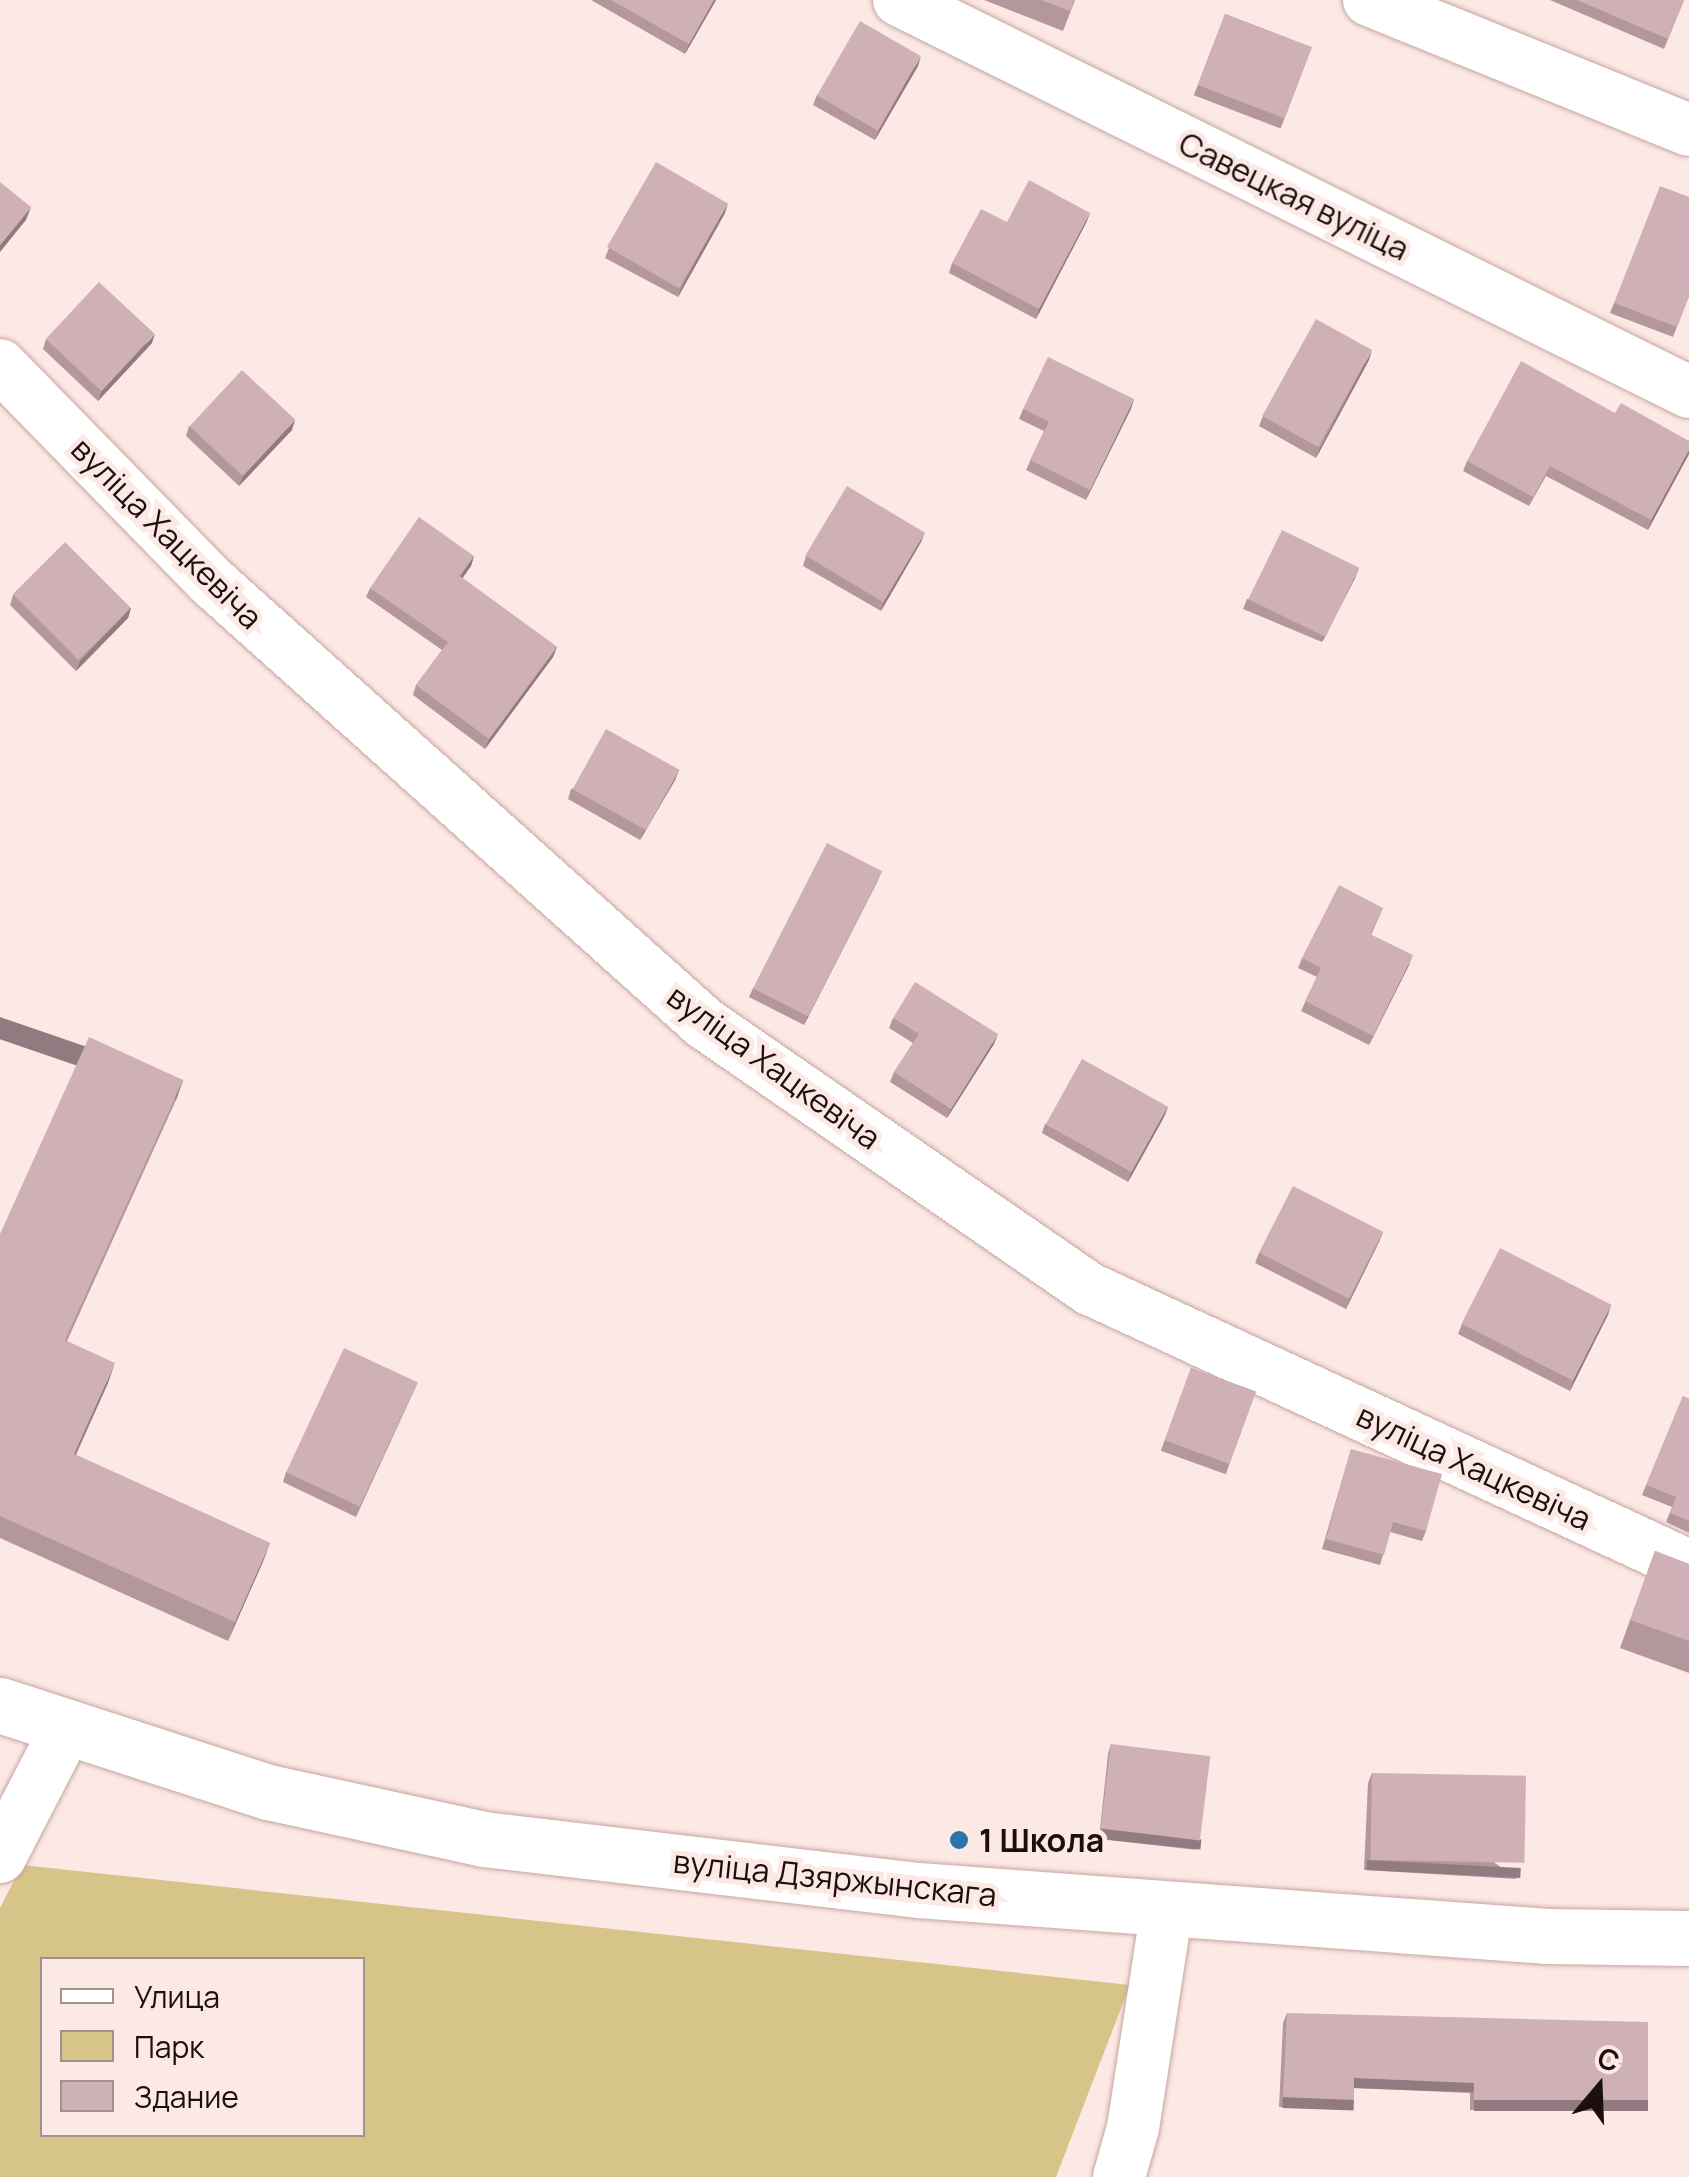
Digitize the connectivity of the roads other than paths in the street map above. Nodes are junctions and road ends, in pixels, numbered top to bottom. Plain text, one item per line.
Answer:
1 (898, 0) edge
2 (1369, 0) edge
3 (1689, 130) edge
4 (0, 365) edge
5 (1689, 392) edge
6 (1689, 1566) edge
7 (0, 1705) edge
8 (65, 1731) junction
9 (0, 1857) edge
10 (1168, 1909) junction
11 (1689, 1938) edge
12 (1118, 2177) edge

1 - 5 street, Савецкая вуліца
2 - 3 street
4 - 6 street, вуліца Хацкевіча
7 - 8 street, вуліца Дзяржынскага
8 - 9 street
8 - 10 street, вуліца Дзяржынскага
10 - 11 street, вуліца Дзяржынскага
10 - 12 street

